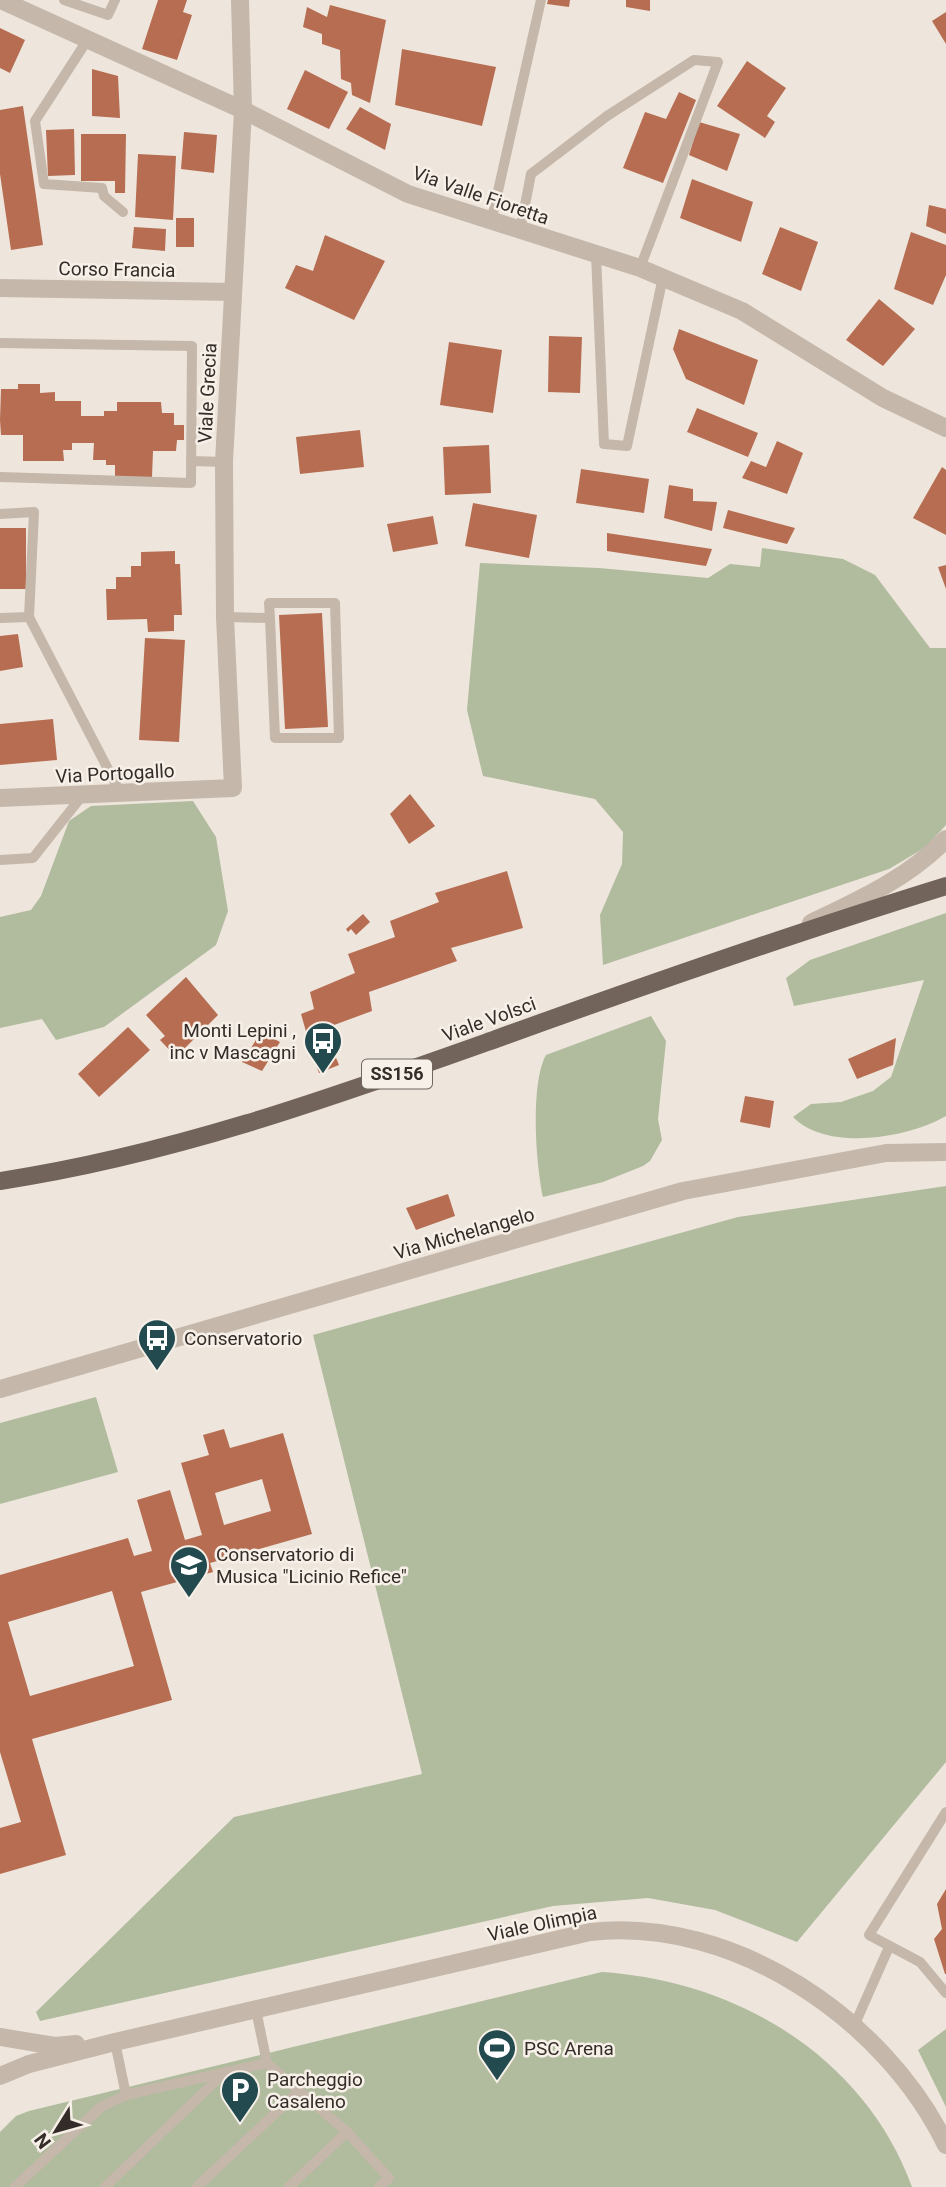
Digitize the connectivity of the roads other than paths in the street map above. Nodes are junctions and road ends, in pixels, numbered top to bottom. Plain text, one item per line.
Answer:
1 (1, 0) edge
2 (64, 0) edge
3 (115, 0) edge
4 (240, 0) edge
5 (541, 0) edge
6 (88, 39) junction
7 (243, 110) junction
8 (122, 212) dead end
9 (491, 222) junction
10 (520, 232) junction
11 (596, 254) junction
12 (640, 268) junction
13 (663, 277) junction
14 (0, 288) edge
15 (233, 292) junction
16 (0, 343) edge
17 (946, 428) edge
18 (191, 461) junction
19 (224, 462) junction
20 (0, 477) edge
21 (0, 514) edge
22 (29, 617) junction
23 (225, 617) junction
24 (0, 618) edge
25 (270, 618) junction
26 (233, 788) joint
27 (121, 794) junction
28 (82, 796) junction
29 (0, 798) edge
30 (946, 839) edge
31 (0, 860) edge
32 (946, 886) edge
33 (785, 935) junction
34 (946, 1152) edge
35 (0, 1181) edge
36 (0, 1389) edge
37 (946, 1812) edge
38 (890, 1947) junction
39 (946, 1993) edge
40 (256, 2010) junction
41 (855, 2024) junction
42 (0, 2037) edge
43 (115, 2042) junction
44 (267, 2063) junction
45 (225, 2072) junction
46 (0, 2076) edge
47 (299, 2091) junction
48 (126, 2095) junction
49 (347, 2132) junction
50 (946, 2145) edge
51 (15, 2187) edge
52 (105, 2187) edge
53 (197, 2187) edge
54 (289, 2187) edge
55 (379, 2187) edge

1 - 6 street, Via Valle Fioretta
2 - 3 lane
4 - 7 street, Viale Grecia
5 - 9 lane
6 - 7 street, Via Valle Fioretta
6 - 8 lane
7 - 9 street, Via Valle Fioretta
7 - 15 street, Viale Grecia
9 - 10 street, Via Valle Fioretta
10 - 11 street, Via Valle Fioretta
10 - 12 lane
11 - 12 street, Via Valle Fioretta
11 - 13 lane
12 - 13 street, Via Valle Fioretta
13 - 17 street, Via Valle Fioretta
14 - 15 street, Corso Francia
15 - 19 street, Viale Grecia
16 - 18 lane
18 - 19 lane
18 - 20 lane
19 - 23 street, Viale Grecia
21 - 22 lane
22 - 24 lane
22 - 27 lane
23 - 25 lane
23 - 26 street, Viale Grecia
25 - 25 lane
26 - 27 street, Via Portogallo
27 - 28 street, Via Portogallo
28 - 29 street, Via Portogallo
28 - 31 lane
30 - 33 street
32 - 33 main road, Viale Volsci / SS156
33 - 35 main road, Viale Volsci / SS156
34 - 36 street, Via Michelangelo
37 - 38 lane
38 - 39 lane
38 - 41 lane
40 - 41 street, Viale Olimpia
40 - 43 street, Viale Olimpia
40 - 44 lane
41 - 50 street, Viale Olimpia
42 - 43 street, Viale Olimpia
43 - 46 street, Viale Olimpia
43 - 48 lane
44 - 45 lane
44 - 47 lane
45 - 48 lane
45 - 52 lane
47 - 49 lane
47 - 53 lane
48 - 51 lane
49 - 54 lane
49 - 55 lane

